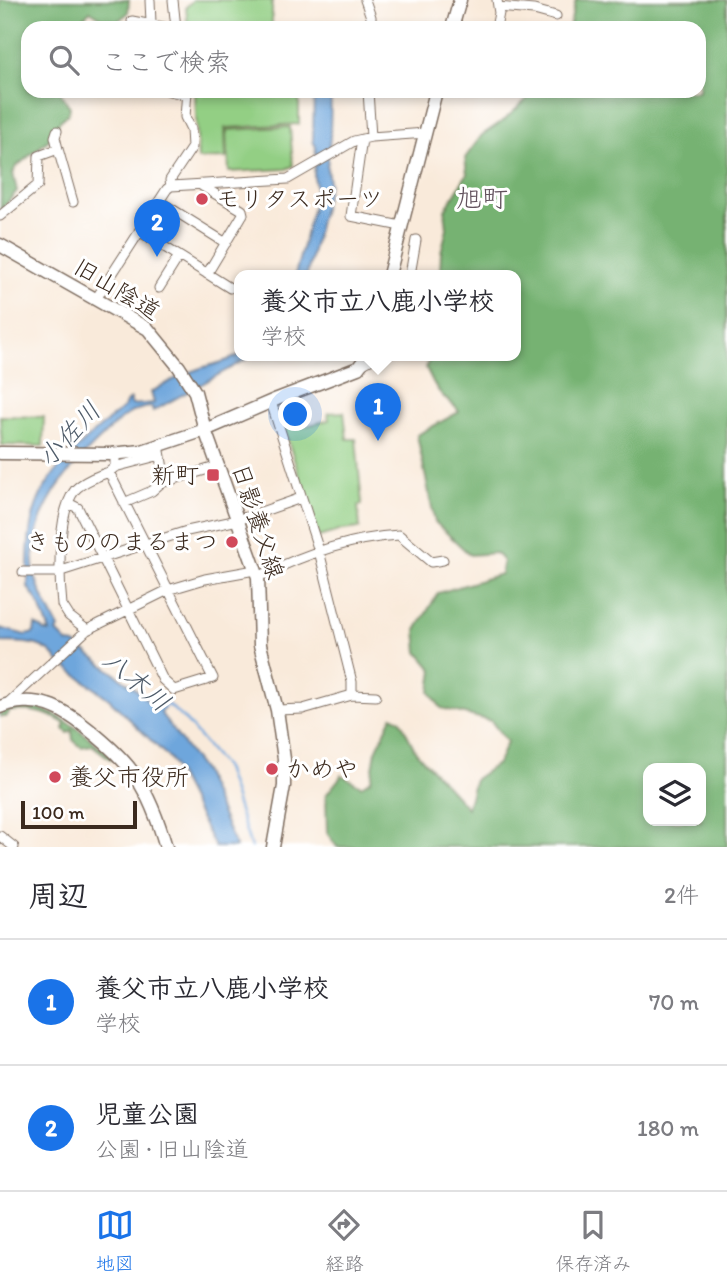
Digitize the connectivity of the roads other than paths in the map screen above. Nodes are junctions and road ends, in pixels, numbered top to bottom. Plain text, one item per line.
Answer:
1 (150, 0) edge
2 (173, 0) edge
3 (365, 0) edge
4 (460, 0) edge
5 (498, 4) edge
6 (556, 16) dead end
7 (151, 21) edge
8 (175, 21) edge
9 (371, 21) edge
10 (454, 21) edge
11 (187, 98) edge
12 (368, 98) edge
13 (434, 98) edge
14 (57, 131) dead end
15 (426, 133) junction
16 (366, 138) junction
17 (58, 149) junction
18 (201, 186) junction
19 (171, 187) junction
20 (159, 201) junction
21 (74, 202) dead end
22 (0, 216) edge
23 (401, 226) junction
24 (139, 231) junction
25 (416, 240) dead end
26 (226, 243) junction
27 (0, 245) edge
28 (179, 257) junction
29 (389, 270) edge
30 (411, 270) edge
31 (207, 274) junction
32 (159, 288) dead end
33 (230, 288) dead end
34 (96, 299) junction
35 (364, 361) edge
36 (271, 402) junction
37 (205, 430) junction
38 (160, 449) junction
39 (0, 453) edge
40 (112, 462) junction
41 (219, 466) junction
42 (165, 481) junction
43 (301, 498) junction
44 (124, 502) junction
45 (68, 503) junction
46 (238, 520) junction
47 (145, 544) junction
48 (319, 551) junction
49 (102, 558) junction
50 (443, 561) dead end
51 (23, 572) dead end
52 (60, 572) junction
53 (257, 573) junction
54 (168, 590) junction
55 (128, 610) junction
56 (86, 631) junction
57 (29, 685) junction
58 (352, 695) junction
59 (376, 696) dead end
60 (31, 702) junction
61 (4, 705) edge
62 (277, 710) junction
63 (0, 836) edge
64 (14, 847) edge
65 (166, 847) edge
66 (273, 847) edge

1 - 7 street
2 - 8 street
3 - 9 street
4 - 10 main road
5 - 6 street
11 - 19 street
12 - 16 street
13 - 15 main road
14 - 17 street
15 - 16 street
15 - 23 main road
16 - 18 street
16 - 23 street
17 - 21 street
17 - 22 street
18 - 19 street
18 - 26 street
19 - 20 street
20 - 24 street
20 - 26 street
23 - 29 main road
24 - 28 street
24 - 34 street
25 - 30 street
26 - 31 street
27 - 34 main road, 旧山陰道
28 - 31 street
28 - 32 street
31 - 33 street
34 - 37 main road, 旧山陰道
35 - 36 main road
36 - 37 main road
36 - 43 street
37 - 38 main road
37 - 41 main road, 日影養父線
38 - 40 main road
38 - 42 street
39 - 40 main road
40 - 44 street
40 - 45 street
41 - 42 street
41 - 46 main road, 日影養父線
42 - 44 street
43 - 46 street
43 - 48 street
44 - 47 street
45 - 49 street
45 - 52 street
46 - 47 street
46 - 53 main road, 日影養父線
47 - 49 street
47 - 54 street
48 - 50 street
48 - 53 street
48 - 58 street
49 - 52 street
49 - 55 street
51 - 52 street
52 - 56 street
53 - 54 street
53 - 62 main road, 日影養父線
54 - 55 street
54 - 55 street
55 - 56 street
56 - 57 street
57 - 60 street
57 - 61 street
58 - 59 street
58 - 62 street
60 - 61 main road
60 - 65 main road
62 - 66 main road, 日影養父線
63 - 64 street

